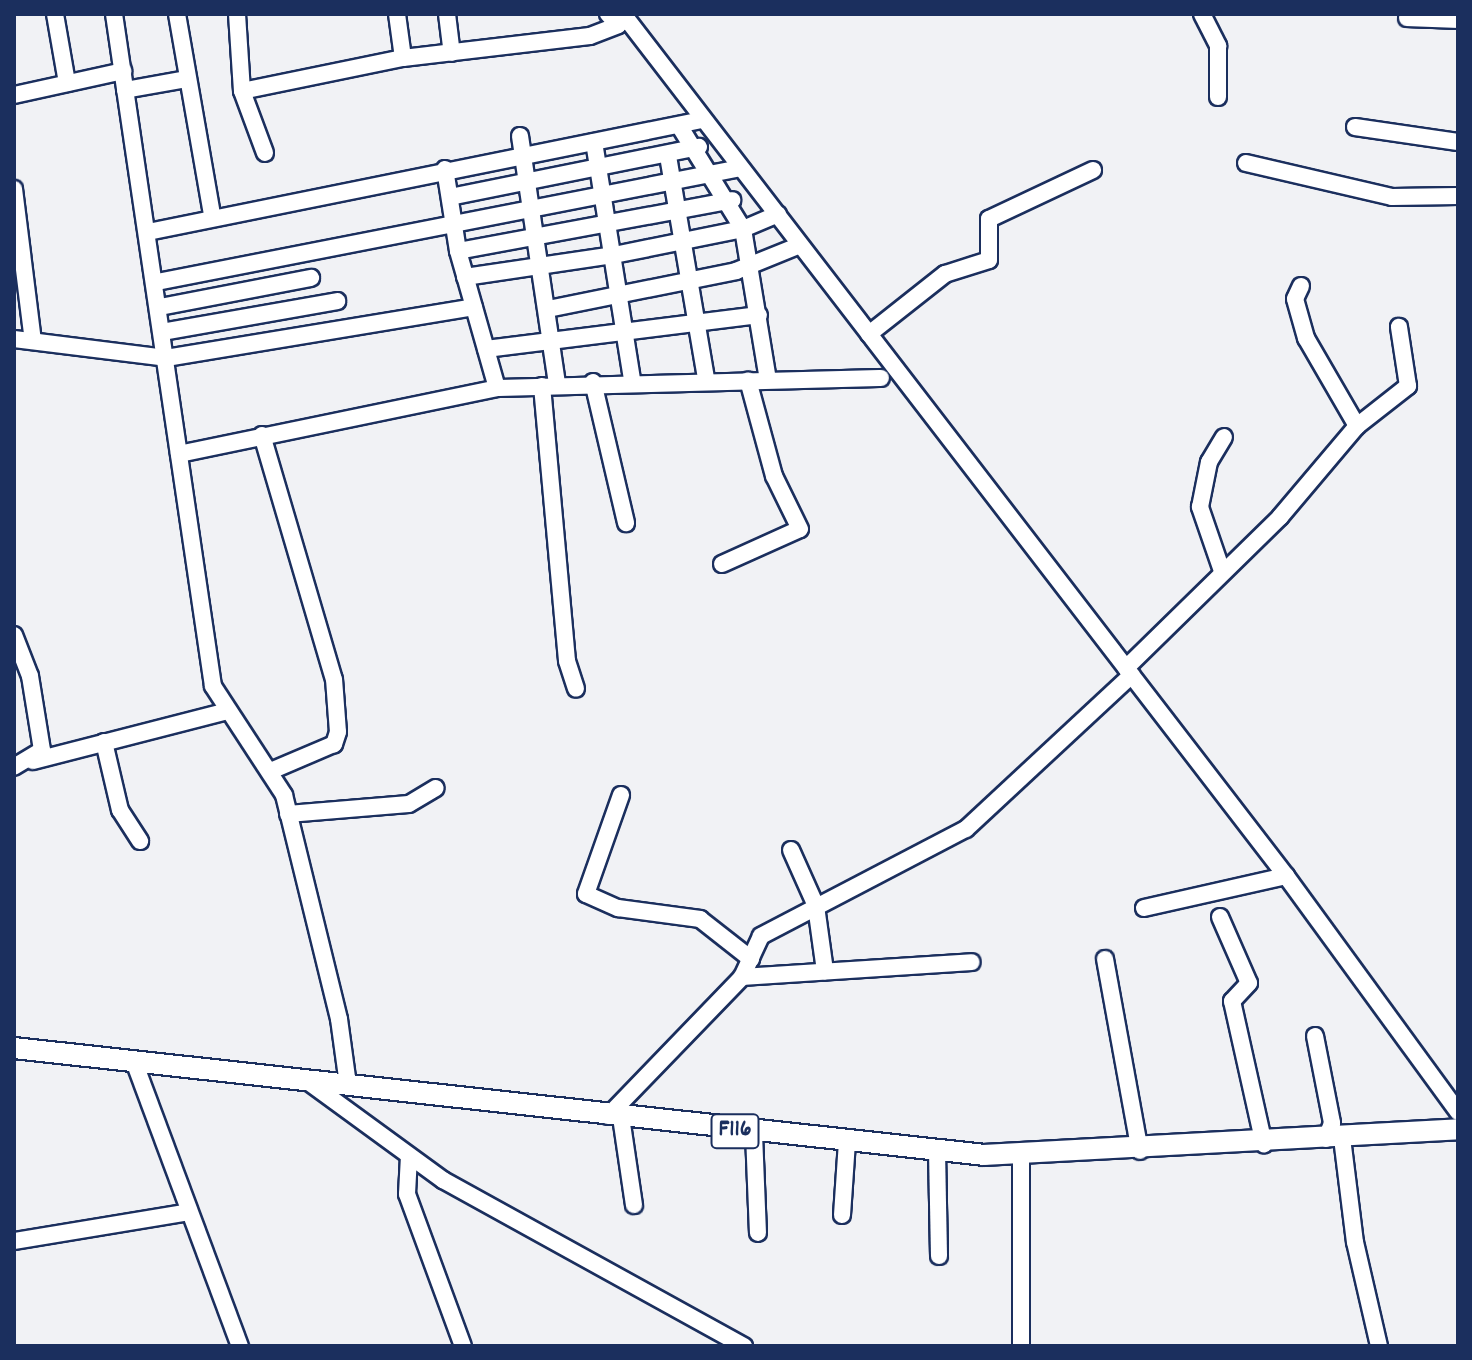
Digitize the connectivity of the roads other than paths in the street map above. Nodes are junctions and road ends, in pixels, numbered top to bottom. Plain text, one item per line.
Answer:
1 (55, 14) edge
2 (114, 14) edge
3 (177, 14) edge
4 (237, 14) edge
5 (397, 14) edge
6 (447, 14) edge
7 (608, 14) edge
8 (623, 14) edge
9 (1202, 14) edge
10 (1407, 18) dead end
11 (1458, 20) edge
12 (452, 53) junction
13 (403, 58) junction
14 (123, 71) junction
15 (186, 79) junction
16 (67, 83) junction
17 (125, 90) junction
18 (242, 91) junction
19 (14, 95) edge
20 (1218, 97) dead end
21 (702, 120) junction
22 (680, 127) junction
23 (1355, 127) dead end
24 (520, 136) dead end
25 (594, 142) junction
26 (1458, 142) edge
27 (699, 147) junction
28 (265, 153) dead end
29 (523, 156) junction
30 (668, 156) junction
31 (1246, 163) dead end
32 (740, 168) junction
33 (445, 169) junction
34 (1093, 170) dead end
35 (599, 171) junction
36 (716, 176) junction
37 (528, 183) junction
38 (674, 184) junction
39 (14, 189) edge
40 (605, 196) junction
41 (1458, 196) edge
42 (450, 197) junction
43 (732, 200) junction
44 (532, 210) junction
45 (679, 211) junction
46 (778, 214) junction
47 (212, 215) junction
48 (453, 222) junction
49 (608, 226) junction
50 (743, 229) junction
51 (148, 232) junction
52 (536, 237) junction
53 (681, 239) junction
54 (800, 245) junction
55 (458, 251) junction
56 (614, 255) junction
57 (539, 267) junction
58 (750, 267) junction
59 (465, 277) junction
60 (311, 278) dead end
61 (689, 281) junction
62 (157, 282) junction
63 (1301, 286) dead end
64 (620, 295) junction
65 (337, 301) dead end
66 (160, 307) junction
67 (474, 307) junction
68 (548, 309) junction
69 (759, 315) junction
70 (699, 324) junction
71 (1399, 327) dead end
72 (162, 332) junction
73 (627, 332) junction
74 (869, 334) junction
75 (14, 339) edge
76 (33, 341) junction
77 (552, 342) junction
78 (486, 349) junction
79 (166, 358) junction
80 (881, 378) dead end
81 (706, 379) junction
82 (632, 380) junction
83 (748, 380) junction
84 (768, 380) junction
85 (593, 382) junction
86 (550, 385) junction
87 (497, 388) junction
88 (1357, 426) junction
89 (262, 435) junction
90 (1224, 437) dead end
91 (179, 454) junction
92 (626, 523) dead end
93 (722, 564) dead end
94 (1222, 571) junction
95 (14, 635) edge
96 (1129, 672) junction
97 (576, 689) dead end
98 (224, 712) junction
99 (104, 742) junction
100 (33, 761) junction
101 (14, 767) edge
102 (273, 770) junction
103 (436, 788) dead end
104 (621, 795) dead end
105 (288, 814) junction
106 (140, 841) dead end
107 (791, 850) dead end
108 (1286, 876) junction
109 (816, 906) junction
110 (1144, 908) dead end
111 (1220, 917) dead end
112 (751, 959) junction
113 (1105, 959) dead end
114 (972, 962) dead end
115 (825, 971) junction
116 (742, 977) junction
117 (1315, 1036) dead end
118 (14, 1048) edge
119 (135, 1064) junction
120 (310, 1083) junction
121 (348, 1085) junction
122 (1458, 1112) edge
123 (614, 1116) junction
124 (1458, 1129) edge
125 (754, 1134) junction
126 (1334, 1139) junction
127 (847, 1142) junction
128 (1264, 1144) junction
129 (937, 1151) junction
130 (1140, 1151) junction
131 (1021, 1153) junction
132 (409, 1156) junction
133 (634, 1205) dead end
134 (189, 1212) junction
135 (842, 1215) dead end
136 (758, 1233) dead end
137 (14, 1241) edge
138 (939, 1256) dead end
139 (240, 1346) edge
140 (463, 1346) edge
141 (744, 1346) edge
142 (1021, 1346) edge
143 (1379, 1346) edge

1 - 16 street
2 - 14 street
3 - 15 street
4 - 18 street
5 - 13 street
6 - 12 street
7 - 12 street
8 - 21 street
9 - 20 street
10 - 11 street
12 - 13 street
13 - 18 street
14 - 16 street
14 - 17 street
15 - 17 street
15 - 47 street
16 - 19 street
17 - 51 street
18 - 28 street
21 - 22 street
21 - 32 street
22 - 25 street
22 - 27 street
23 - 26 street
24 - 29 street
25 - 29 street
25 - 35 street
27 - 30 street
27 - 36 street
29 - 33 street
29 - 37 street
30 - 35 street
30 - 38 street
31 - 41 street
32 - 36 street
32 - 46 street
33 - 42 street
33 - 47 street
34 - 74 street
35 - 37 street
35 - 40 street
36 - 38 street
36 - 43 street
37 - 42 street
37 - 44 street
38 - 40 street
38 - 45 street
39 - 76 street
40 - 44 street
40 - 49 street
42 - 48 street
43 - 45 street
43 - 50 street
44 - 48 street
44 - 52 street
45 - 49 street
45 - 53 street
46 - 50 street
46 - 54 street
47 - 51 street
48 - 55 street
48 - 62 street
49 - 52 street
49 - 56 street
50 - 53 street
50 - 58 street
51 - 62 street
52 - 55 street
52 - 57 street
53 - 56 street
53 - 61 street
54 - 58 street
54 - 74 street
55 - 59 street
56 - 57 street
56 - 64 street
57 - 59 street
57 - 68 street
58 - 61 street
58 - 69 street
59 - 67 street
60 - 66 street
61 - 64 street
61 - 70 street
62 - 66 street
63 - 88 street
64 - 68 street
64 - 73 street
65 - 72 street
66 - 72 street
67 - 78 street
67 - 79 street
68 - 77 street
69 - 70 street
69 - 84 street
70 - 73 street
70 - 81 street
71 - 88 street
72 - 79 street
73 - 77 street
73 - 82 street
74 - 96 street
75 - 76 street
76 - 79 street
77 - 78 street
77 - 86 street
78 - 87 street
79 - 91 street
80 - 84 street
81 - 82 street
81 - 83 street
82 - 85 street
83 - 84 street
83 - 93 street
85 - 86 street
85 - 92 street
86 - 87 street
86 - 97 street
87 - 89 street
88 - 94 street
89 - 91 street
89 - 102 street
90 - 94 street
91 - 98 street
94 - 96 street
95 - 100 street
96 - 108 street
96 - 109 street
98 - 99 street
98 - 102 street
99 - 100 street
99 - 106 street
100 - 101 street
102 - 105 street
103 - 105 street
104 - 112 street
105 - 121 street
107 - 109 street
108 - 110 street
108 - 122 street
109 - 112 street
109 - 115 street
111 - 128 street
112 - 116 street
113 - 130 street
114 - 115 street
115 - 116 street
116 - 123 street
117 - 126 street
118 - 119 main road, F116
119 - 120 main road, F116
119 - 134 street
120 - 121 main road, F116
120 - 132 street
121 - 123 main road, F116
123 - 125 main road, F116
123 - 133 street
124 - 126 main road, F116
125 - 127 main road, F116
125 - 136 street
126 - 128 main road, F116
126 - 143 street
127 - 129 main road, F116
127 - 135 street
128 - 130 main road, F116
129 - 131 main road, F116
129 - 138 street
130 - 131 main road, F116
131 - 142 street
132 - 140 street
132 - 141 street
134 - 137 street
134 - 139 street

